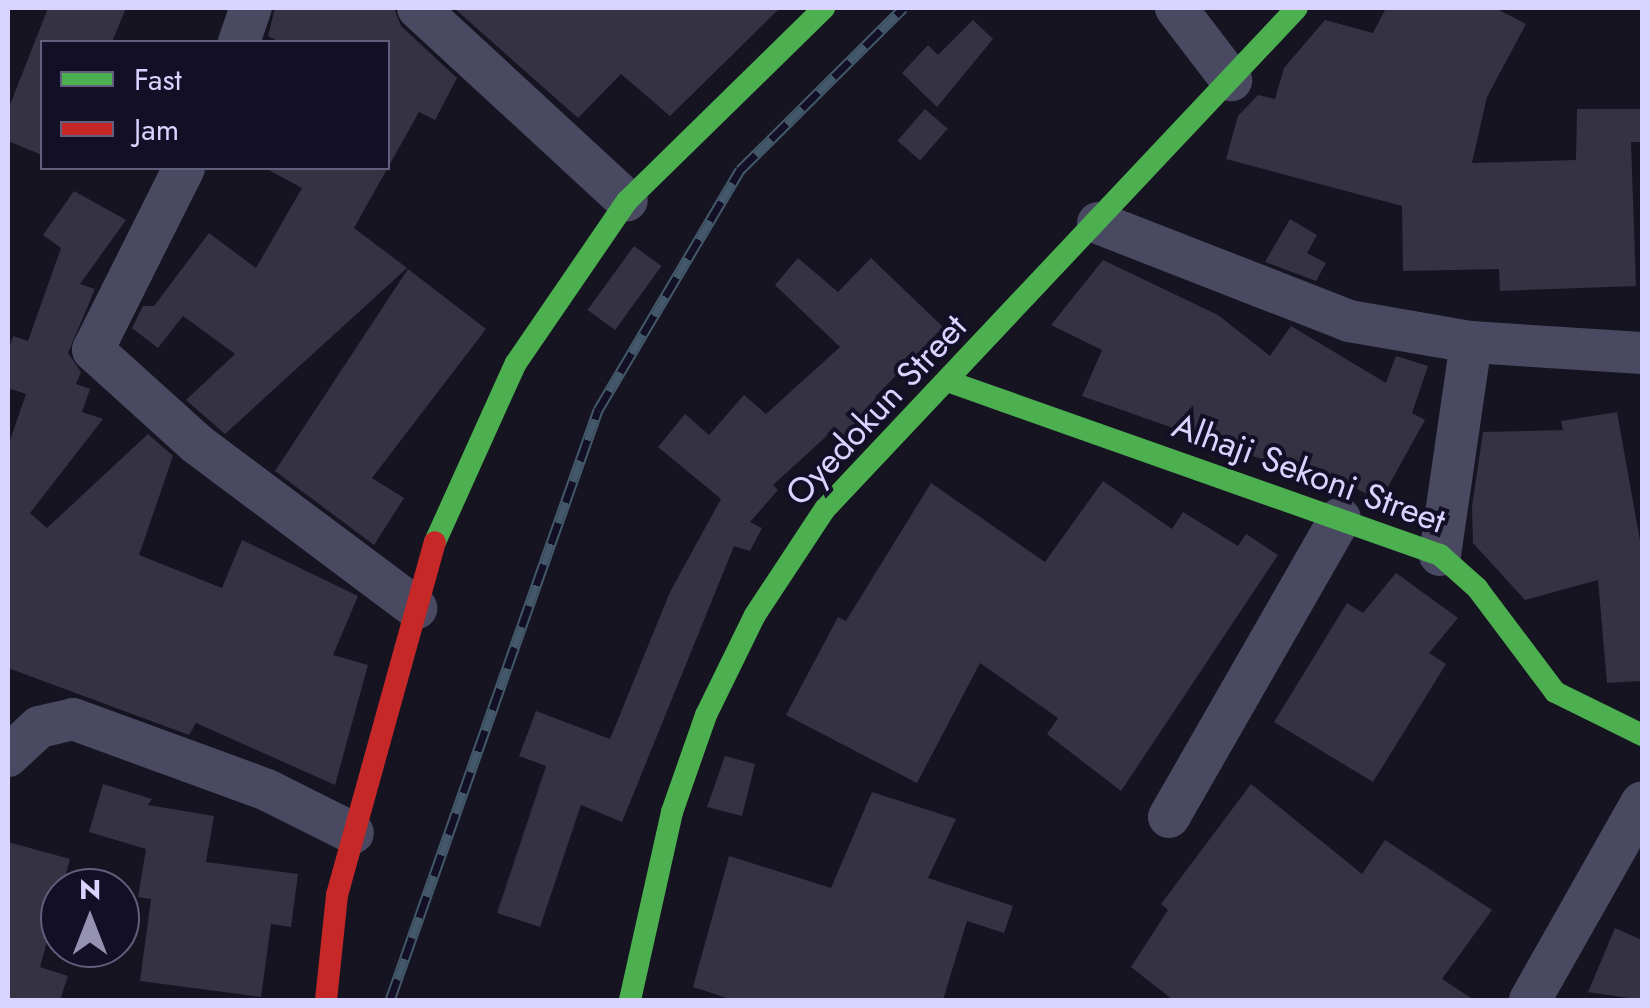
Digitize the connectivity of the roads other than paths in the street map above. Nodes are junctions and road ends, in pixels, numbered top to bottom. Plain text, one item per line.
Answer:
1 (251, 8) edge
2 (418, 8) edge
3 (824, 8) edge
4 (1176, 8) edge
5 (1297, 8) edge
6 (240, 40) edge
7 (1232, 80) junction
8 (183, 170) edge
9 (627, 201) junction
10 (1098, 223) junction
11 (1471, 342) junction
12 (1642, 352) edge
13 (950, 382) junction
14 (1340, 518) junction
15 (1440, 555) junction
16 (416, 608) junction
17 (1642, 735) edge
18 (8, 756) edge
19 (1642, 802) edge
20 (1169, 818) dead end
21 (352, 834) junction
22 (326, 1000) edge
23 (630, 1000) edge
24 (1530, 1000) edge

1 - 6 street
2 - 9 street
3 - 9 street
4 - 7 street
5 - 7 street, Oyedokun Street
7 - 10 street, Oyedokun Street
8 - 16 street
9 - 16 street
10 - 11 street
10 - 13 street, Oyedokun Street
11 - 12 street
11 - 15 street
13 - 14 street, Alhaji Sekoni Street
13 - 23 street, Oyedokun Street
14 - 15 street, Alhaji Sekoni Street
14 - 20 street
15 - 17 street, Alhaji Sekoni Street
16 - 21 street
18 - 21 street
19 - 24 street
21 - 22 street

